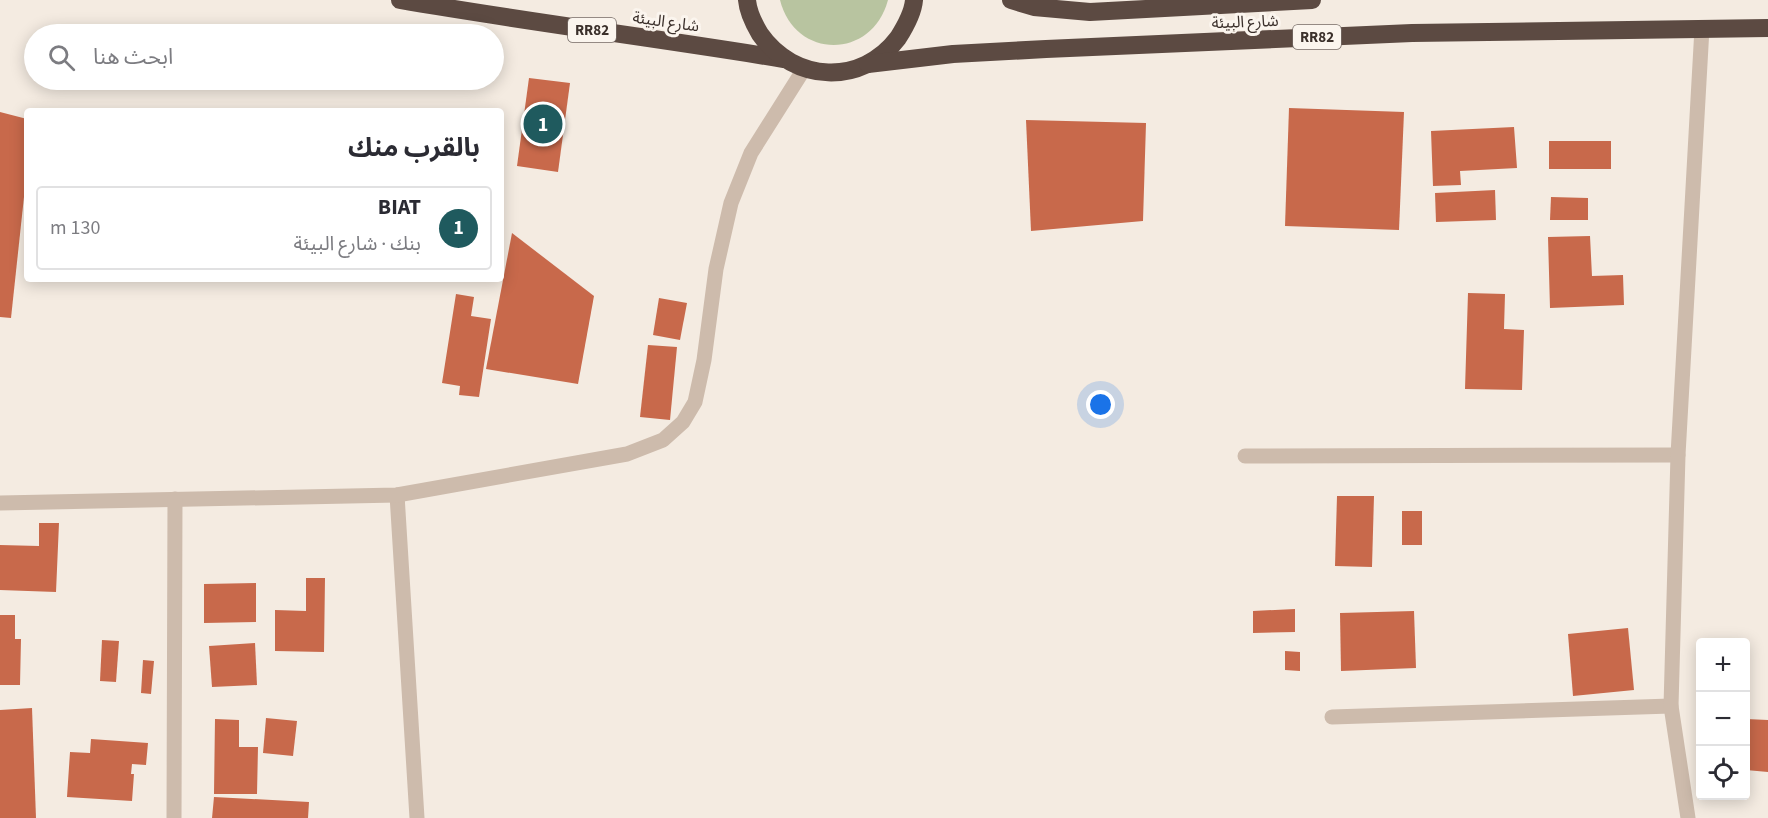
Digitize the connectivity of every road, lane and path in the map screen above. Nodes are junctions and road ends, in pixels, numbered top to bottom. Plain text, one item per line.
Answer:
1 (400, 0) edge
2 (747, 0) edge
3 (914, 0) edge
4 (1011, 0) edge
5 (1312, 0) edge
6 (1702, 28) junction
7 (1768, 28) edge
8 (784, 59) junction
9 (868, 64) junction
10 (804, 69) junction
11 (1678, 455) junction
12 (1245, 456) dead end
13 (397, 495) junction
14 (175, 499) junction
15 (0, 503) edge
16 (1671, 706) junction
17 (1332, 717) dead end
18 (174, 818) edge
19 (417, 818) edge
20 (1688, 818) edge

1 - 8 highway, شارع البيئة / RR82
2 - 8 highway, RR82
3 - 9 highway, RR82
4 - 5 highway, شارع البيئة / RR82
6 - 7 highway, شارع البيئة / RR82
6 - 9 highway, شارع البيئة / RR82
6 - 11 street
8 - 10 highway, RR82
9 - 10 highway, RR82
10 - 13 street
11 - 12 street
11 - 16 street
13 - 14 street
13 - 19 street
14 - 15 street
14 - 18 street
16 - 17 street
16 - 20 street

